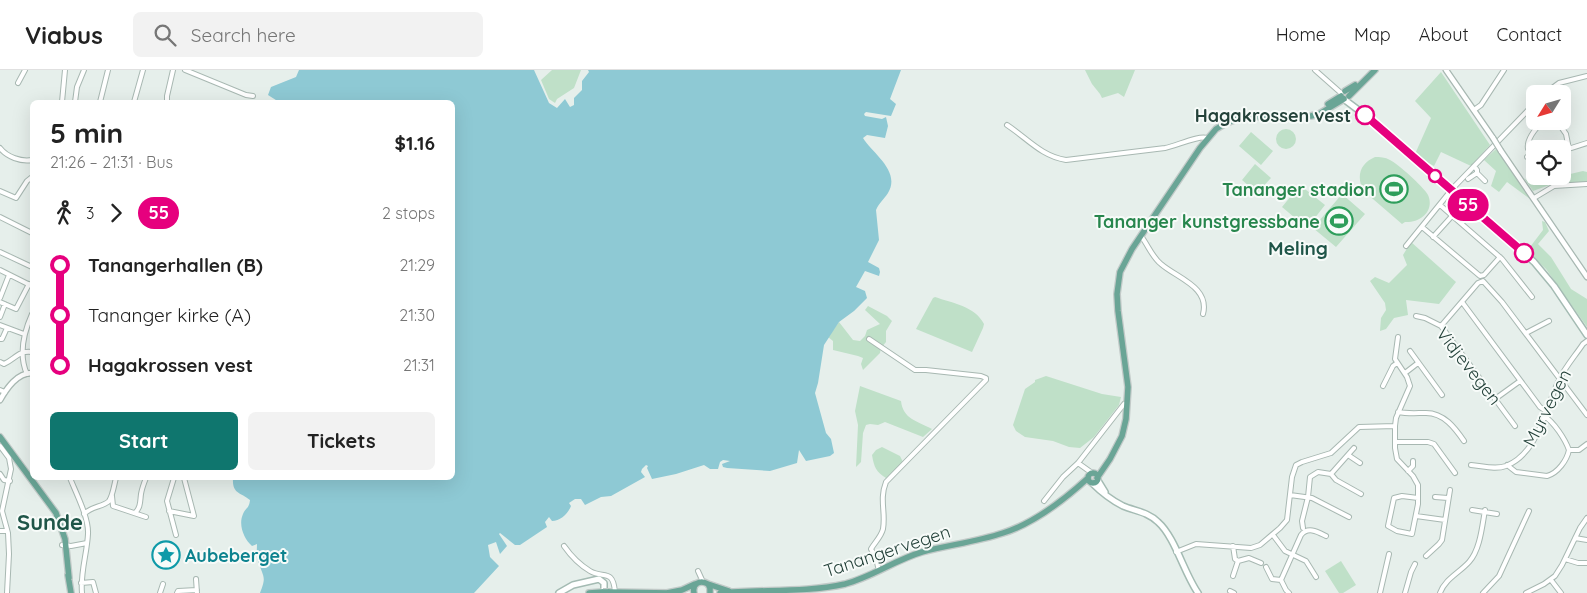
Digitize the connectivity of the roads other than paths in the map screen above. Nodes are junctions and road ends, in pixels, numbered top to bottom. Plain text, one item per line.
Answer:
1 (25, 70) edge
2 (65, 70) edge
3 (84, 70) edge
4 (108, 70) edge
5 (144, 70) edge
6 (173, 70) edge
7 (185, 70) edge
8 (1315, 70) edge
9 (1373, 70) edge
10 (1446, 70) edge
11 (1504, 70) edge
12 (1587, 76) edge
13 (18, 83) dead end
14 (1556, 85) edge
15 (253, 96) dead end
16 (1345, 96) junction
17 (62, 100) edge
18 (75, 100) edge
19 (100, 100) edge
20 (135, 100) edge
21 (167, 100) edge
22 (1474, 110) junction
23 (1526, 112) edge
24 (1007, 125) dead end
25 (1207, 138) junction
26 (1587, 143) edge
27 (0, 148) edge
28 (1571, 148) edge
29 (30, 160) edge
30 (1474, 166) junction
31 (1477, 174) junction
32 (30, 179) edge
33 (1468, 179) dead end
34 (1485, 181) dead end
35 (1587, 184) edge
36 (0, 191) edge
37 (1452, 191) junction
38 (1534, 198) junction
39 (1440, 205) junction
40 (1452, 216) junction
41 (0, 217) edge
42 (1422, 227) junction
43 (30, 231) edge
44 (1141, 236) junction
45 (1434, 237) junction
46 (1406, 246) dead end
47 (0, 252) edge
48 (1500, 257) junction
49 (30, 266) edge
50 (0, 270) edge
51 (9, 275) junction
52 (1587, 277) edge
53 (1482, 279) junction
54 (30, 285) edge
55 (30, 287) edge
56 (1532, 297) dead end
57 (0, 300) edge
58 (1462, 302) junction
59 (5, 304) junction
60 (1203, 314) dead end
61 (1416, 316) dead end
62 (0, 317) edge
63 (30, 319) edge
64 (1549, 321) dead end
65 (0, 325) edge
66 (1441, 326) junction
67 (7, 328) junction
68 (1526, 333) junction
69 (24, 334) junction
70 (1587, 335) edge
71 (1398, 337) dead end
72 (0, 339) edge
73 (869, 339) dead end
74 (1587, 341) edge
75 (1410, 351) dead end
76 (23, 352) junction
77 (30, 352) edge
78 (0, 362) edge
79 (1397, 363) junction
80 (1418, 363) junction
81 (26, 374) junction
82 (30, 374) edge
83 (1405, 374) junction
84 (1560, 378) junction
85 (1520, 381) junction
86 (1383, 386) dead end
87 (2, 391) edge
88 (1442, 395) dead end
89 (1495, 399) junction
90 (0, 400) edge
91 (1124, 404) dead end
92 (1546, 411) junction
93 (1398, 412) junction
94 (1587, 415) edge
95 (1544, 416) junction
96 (1395, 426) junction
97 (1515, 426) dead end
98 (0, 436) edge
99 (1464, 441) dead end
100 (1395, 442) junction
101 (1587, 444) edge
102 (0, 446) edge
103 (1354, 448) dead end
104 (1569, 450) junction
105 (1348, 455) junction
106 (1413, 461) dead end
107 (1360, 463) dead end
108 (1080, 464) junction
109 (1471, 465) dead end
110 (1507, 465) junction
111 (1408, 471) junction
112 (1456, 473) dead end
113 (0, 474) edge
114 (1332, 474) junction
115 (30, 477) edge
116 (1092, 478) junction
117 (32, 480) edge
118 (71, 480) edge
119 (116, 480) edge
120 (145, 480) edge
121 (173, 480) edge
122 (185, 480) edge
123 (10, 481) junction
124 (1450, 490) dead end
125 (1362, 494) dead end
126 (1290, 495) junction
127 (112, 496) junction
128 (1308, 496) junction
129 (1435, 496) dead end
130 (1418, 498) junction
131 (1448, 498) junction
132 (1044, 501) dead end
133 (1472, 510) dead end
134 (169, 511) junction
135 (1485, 511) junction
136 (1529, 511) dead end
137 (135, 513) junction
138 (84, 514) junction
139 (1496, 514) dead end
140 (1416, 516) junction
141 (146, 517) dead end
142 (1349, 517) dead end
143 (1587, 518) edge
144 (1445, 520) junction
145 (1304, 528) dead end
146 (0, 531) edge
147 (7, 531) junction
148 (176, 535) dead end
149 (1273, 535) junction
150 (1326, 536) dead end
151 (1575, 538) junction
152 (1587, 540) edge
153 (87, 543) junction
154 (65, 545) junction
155 (564, 546) dead end
156 (1233, 546) junction
157 (1176, 552) junction
158 (1292, 554) junction
159 (1389, 554) dead end
160 (1426, 556) dead end
161 (1565, 559) junction
162 (1238, 561) junction
163 (1261, 563) dead end
164 (1587, 563) edge
165 (1415, 564) dead end
166 (1266, 566) dead end
167 (878, 571) junction
168 (1233, 576) dead end
169 (1316, 577) dead end
170 (196, 579) dead end
171 (1281, 580) junction
172 (1551, 580) junction
173 (81, 583) junction
174 (701, 583) junction
175 (163, 584) dead end
176 (197, 591) edge
177 (810, 591) edge
178 (615, 592) edge
179 (731, 592) edge
180 (7, 593) edge
181 (71, 593) edge
182 (82, 593) edge
183 (96, 593) edge
184 (160, 593) edge
185 (176, 593) edge
186 (559, 593) edge
187 (589, 593) edge
188 (605, 593) edge
189 (668, 593) edge
190 (694, 593) edge
191 (710, 593) edge
192 (720, 593) edge
193 (1198, 593) edge
194 (1288, 593) edge
195 (1380, 593) edge
196 (1405, 593) edge
197 (1440, 593) edge
198 (1483, 593) edge
199 (1526, 593) edge
200 (1561, 593) edge

1 - 13 street
2 - 17 street
3 - 18 street
4 - 19 street
5 - 20 street
6 - 21 street
7 - 15 street
8 - 16 street
9 - 16 main road, Tanangervegen
10 - 22 street
11 - 22 street
12 - 14 street
16 - 25 main road, Tanangervegen
16 - 37 main road
22 - 38 street, bridge
23 - 30 street
24 - 25 street
25 - 44 main road, Tanangervegen
26 - 28 street
27 - 29 street
30 - 31 street
30 - 37 street
31 - 33 street
31 - 34 street
32 - 36 street
35 - 38 street
37 - 39 street
37 - 70 main road
38 - 52 street
39 - 40 street
39 - 42 street
40 - 45 street
40 - 48 street
41 - 43 street
42 - 45 street
42 - 46 street
44 - 60 street
44 - 116 main road, Tanangervegen
45 - 53 street
47 - 49 street
48 - 53 street
48 - 56 street
50 - 51 street
51 - 54 street
51 - 57 street
53 - 58 street
53 - 68 street
55 - 59 street
57 - 59 street
58 - 66 street
58 - 85 street
59 - 62 street
61 - 66 street, Vidjevegen
63 - 69 street
64 - 68 street
65 - 67 street
66 - 89 street, Vidjevegen
67 - 69 street
67 - 72 street
68 - 84 street
69 - 76 street
71 - 79 street
73 - 167 street
74 - 84 street, Myrvegen
75 - 80 street
76 - 77 street
76 - 78 street
76 - 81 street
79 - 83 street
79 - 86 street
80 - 83 street
80 - 88 street
81 - 82 street
81 - 87 street
83 - 93 street
84 - 92 street, Myrvegen
84 - 94 street
85 - 89 street
85 - 92 street
87 - 90 street
89 - 97 street, Vidjevegen
91 - 108 street
92 - 95 street, Myrvegen
93 - 96 street
93 - 99 street
95 - 104 street
95 - 110 street, Myrvegen
96 - 100 street
96 - 126 street
98 - 115 main road
100 - 111 street
100 - 112 street
101 - 104 street
102 - 123 street
103 - 105 street
104 - 110 street
105 - 107 street
105 - 114 street
106 - 111 street
108 - 116 street
108 - 132 street
109 - 110 street
111 - 130 street
113 - 123 street
114 - 125 street
114 - 128 street
116 - 157 main road
116 - 167 main road, Tanangervegen
117 - 154 main road
118 - 138 street
119 - 127 street
120 - 137 street
121 - 134 street
122 - 134 street
123 - 147 street
124 - 131 street
126 - 128 street
126 - 149 street
127 - 137 street
127 - 138 street
128 - 142 street
128 - 145 street
129 - 131 street
130 - 140 street
130 - 140 street
131 - 144 street
133 - 135 street
134 - 148 street
135 - 139 street
135 - 197 street
136 - 198 street
137 - 141 street
138 - 153 street
140 - 144 street
143 - 151 street
144 - 160 street
146 - 147 street
147 - 180 street
149 - 156 street
149 - 158 street
150 - 158 street
151 - 152 street
151 - 161 street
153 - 154 street
153 - 173 street
154 - 181 main road
155 - 178 street
156 - 157 street
156 - 162 street
157 - 193 main road
158 - 169 street
158 - 171 street
159 - 195 street
161 - 164 street
161 - 172 street
162 - 163 street
162 - 168 street
165 - 196 street
166 - 171 street
167 - 177 main road, Tanangervegen
170 - 176 street
171 - 194 street
172 - 199 street
172 - 200 street
173 - 182 street
173 - 183 street
174 - 179 main road, Tanangervegen
174 - 189 main road
174 - 190 main road
174 - 191 main road
175 - 184 street
176 - 185 street
177 - 179 main road, Tanangervegen
178 - 188 main road
178 - 189 main road
179 - 192 main road, Tanangervegen
186 - 188 main road
187 - 188 main road

